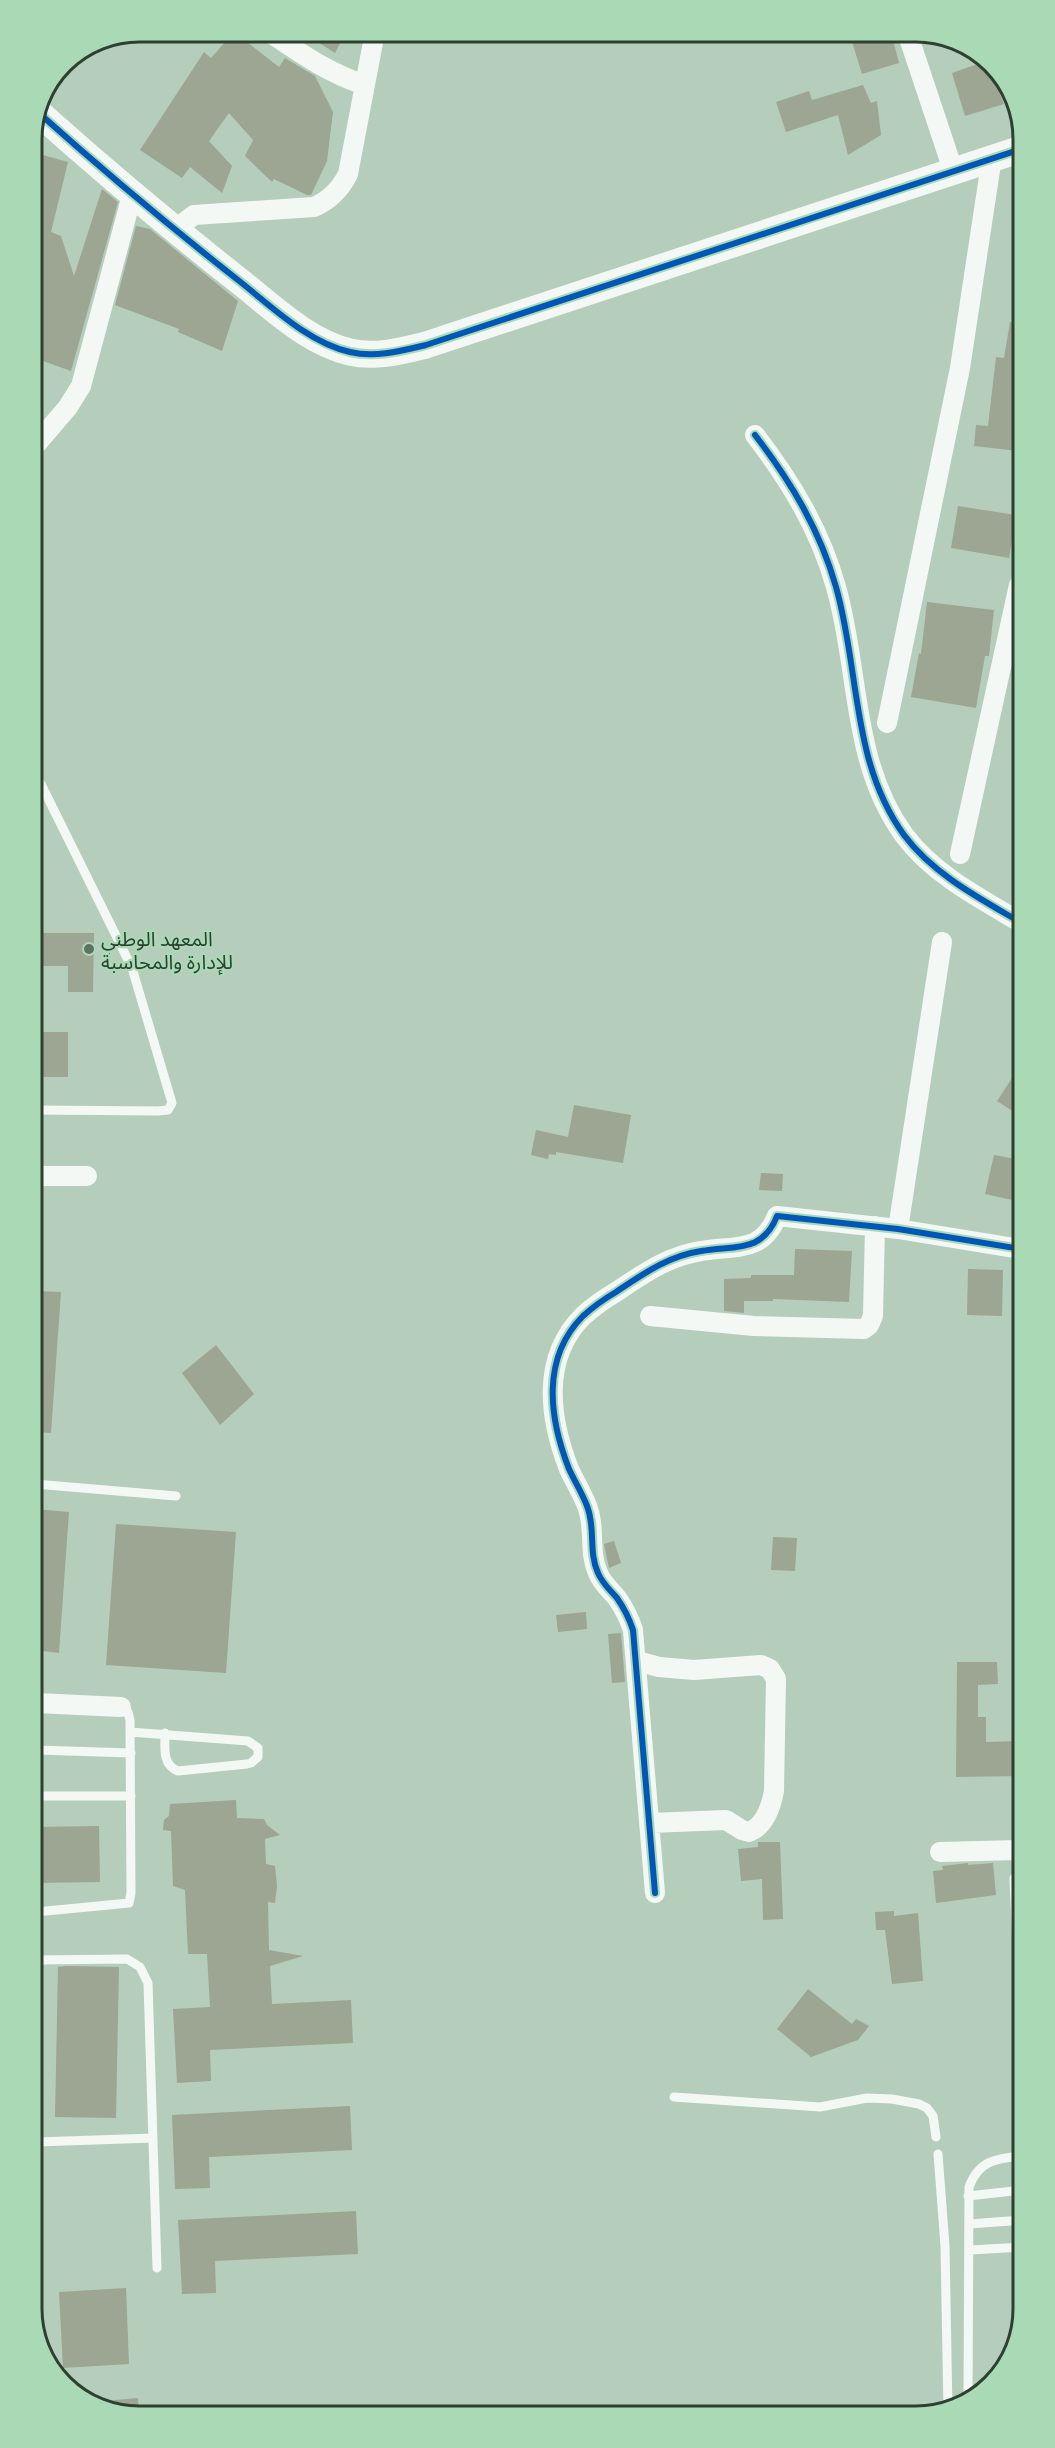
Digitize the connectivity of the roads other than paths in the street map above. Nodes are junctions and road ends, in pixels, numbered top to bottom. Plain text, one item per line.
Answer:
1 (284, 42) edge
2 (373, 42) edge
3 (910, 42) edge
4 (365, 85) junction
5 (44, 118) edge
6 (1013, 151) edge
7 (992, 157) junction
8 (953, 170) junction
9 (132, 195) junction
10 (179, 233) junction
11 (755, 435) dead end
12 (42, 437) edge
13 (1013, 635) edge
14 (887, 723) dead end
15 (42, 786) edge
16 (960, 854) dead end
17 (1013, 918) edge
18 (942, 942) dead end
19 (42, 1110) edge
20 (42, 1176) edge
21 (87, 1176) dead end
22 (874, 1226) junction
23 (898, 1229) junction
24 (1013, 1248) edge
25 (650, 1316) dead end
26 (42, 1485) edge
27 (176, 1496) dead end
28 (637, 1661) junction
29 (42, 1703) edge
30 (120, 1707) joint
31 (130, 1731) junction
32 (165, 1733) junction
33 (42, 1750) edge
34 (131, 1753) junction
35 (42, 1796) edge
36 (131, 1796) junction
37 (650, 1824) junction
38 (1013, 1850) edge
39 (940, 1852) dead end
40 (655, 1893) dead end
41 (42, 1911) edge
42 (42, 1960) edge
43 (674, 2097) dead end
44 (936, 2136) dead end
45 (153, 2138) junction
46 (42, 2142) edge
47 (938, 2154) dead end
48 (1013, 2157) edge
49 (1013, 2191) edge
50 (968, 2196) junction
51 (1013, 2221) edge
52 (969, 2224) junction
53 (1013, 2248) edge
54 (970, 2250) junction
55 (157, 2268) dead end
56 (968, 2391) edge
57 (948, 2401) edge

1 - 4 street
2 - 4 street
3 - 8 street
4 - 10 street
5 - 9 street
6 - 7 street
7 - 8 street
7 - 14 street
8 - 10 street
9 - 10 street
9 - 12 street
11 - 17 street
13 - 16 street
15 - 19 lane
18 - 23 street
20 - 21 street
22 - 23 street
22 - 25 street
22 - 28 street
23 - 24 street
26 - 27 lane
28 - 37 street
28 - 37 street
29 - 30 street
30 - 31 lane
31 - 32 lane
31 - 34 lane
32 - 32 lane
33 - 34 lane
34 - 36 lane
35 - 36 lane
36 - 41 lane
37 - 40 street
38 - 39 street
42 - 45 lane
43 - 44 lane
45 - 46 lane
45 - 55 lane
47 - 57 lane
48 - 50 lane
49 - 50 lane
50 - 52 lane
51 - 52 lane
52 - 54 lane
53 - 54 lane
54 - 56 lane

